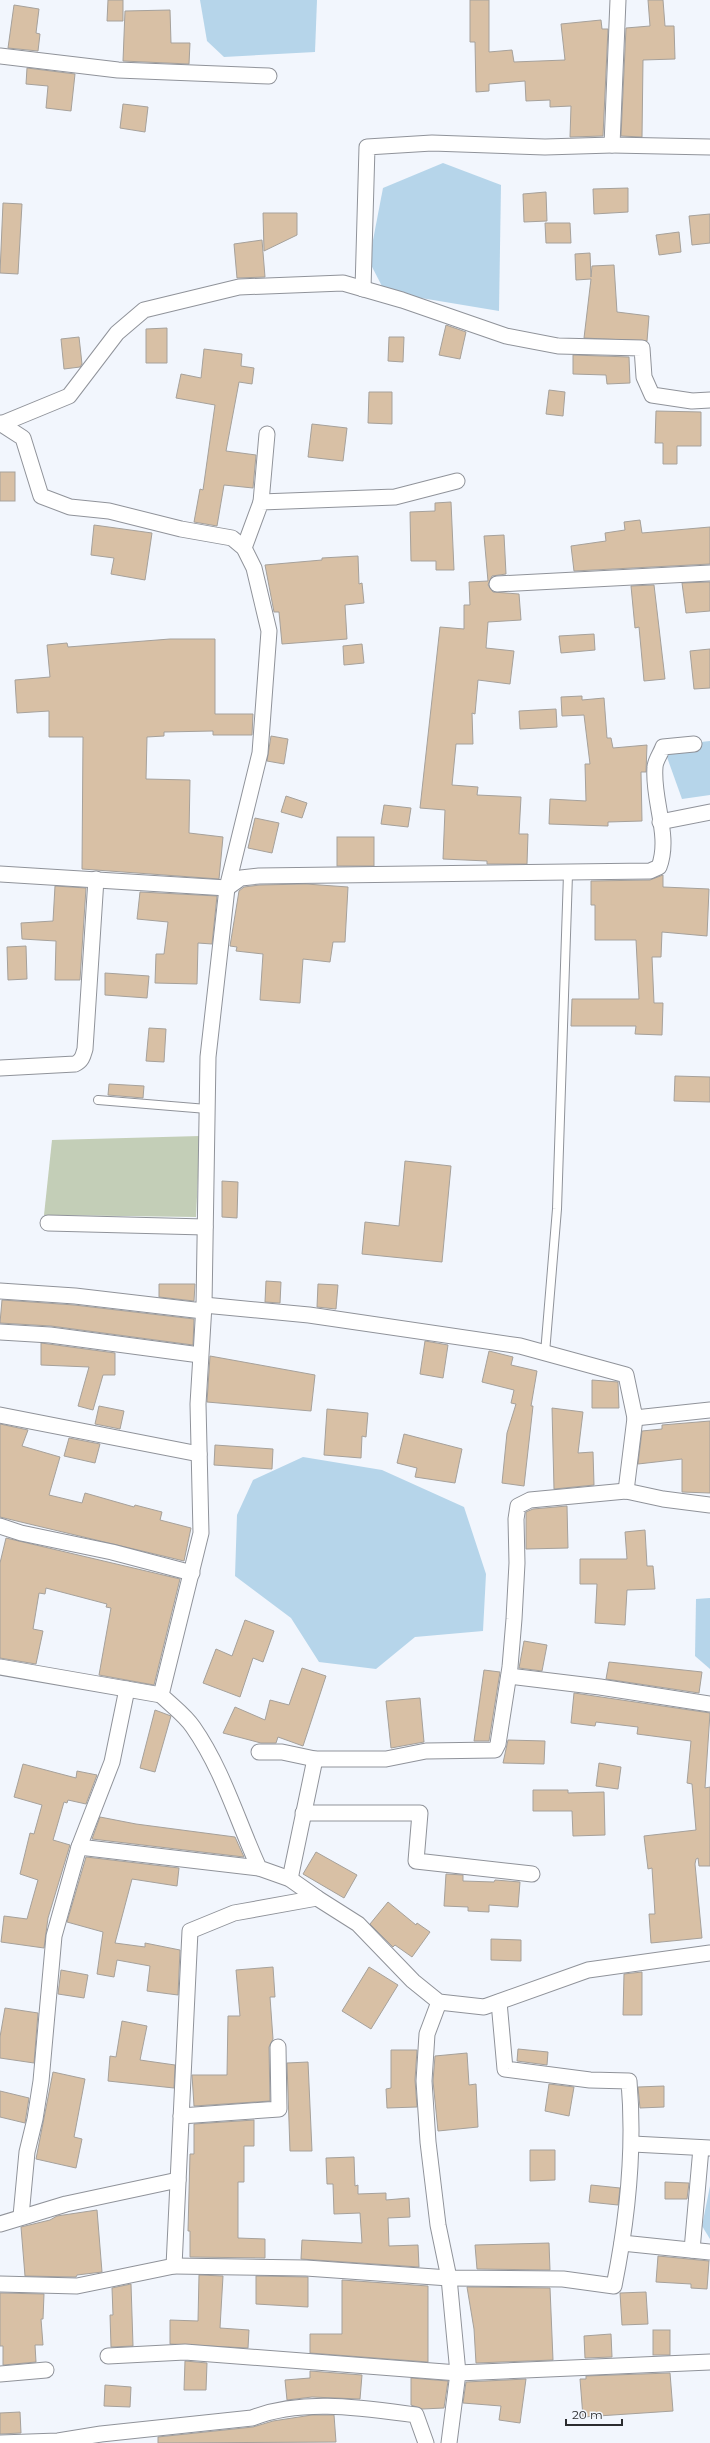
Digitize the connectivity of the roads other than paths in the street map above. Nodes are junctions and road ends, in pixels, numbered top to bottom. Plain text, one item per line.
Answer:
1 (618, 0) edge
2 (0, 56) edge
3 (269, 76) dead end
4 (612, 145) junction
5 (710, 147) edge
6 (363, 289) junction
7 (710, 400) edge
8 (0, 424) edge
9 (267, 434) dead end
10 (457, 481) dead end
11 (261, 502) junction
12 (244, 548) junction
13 (710, 573) edge
14 (497, 584) dead end
15 (694, 744) dead end
16 (710, 812) edge
17 (660, 822) junction
18 (0, 874) edge
19 (568, 874) junction
20 (96, 879) junction
21 (227, 888) junction
22 (0, 1068) edge
23 (98, 1100) dead end
24 (207, 1109) junction
25 (48, 1223) dead end
26 (205, 1227) junction
27 (0, 1291) edge
28 (204, 1308) junction
29 (0, 1332) edge
30 (545, 1353) junction
31 (200, 1355) junction
32 (710, 1410) edge
33 (0, 1415) edge
34 (635, 1418) junction
35 (199, 1454) junction
36 (626, 1491) junction
37 (710, 1505) edge
38 (0, 1526) edge
39 (192, 1573) junction
40 (0, 1667) edge
41 (509, 1676) junction
42 (127, 1689) junction
43 (161, 1695) junction
44 (710, 1704) edge
45 (259, 1752) dead end
46 (315, 1759) junction
47 (303, 1813) junction
48 (79, 1847) junction
49 (259, 1868) junction
50 (532, 1874) dead end
51 (290, 1879) junction
52 (317, 1898) junction
53 (710, 1953) edge
54 (439, 2002) junction
55 (499, 2002) junction
56 (278, 2047) dead end
57 (182, 2116) junction
58 (633, 2144) junction
59 (705, 2148) edge
60 (178, 2180) junction
61 (22, 2216) junction
62 (0, 2224) edge
63 (622, 2243) junction
64 (692, 2250) junction
65 (710, 2252) edge
66 (174, 2266) junction
67 (449, 2278) junction
68 (0, 2284) edge
69 (108, 2356) dead end
70 (710, 2362) edge
71 (46, 2370) dead end
72 (458, 2373) junction
73 (0, 2374) edge
74 (0, 2443) edge
75 (426, 2443) edge
76 (449, 2443) edge

1 - 4 street
2 - 3 street
4 - 5 street
4 - 6 street
6 - 7 street
6 - 8 street
8 - 12 street
9 - 11 street
10 - 11 street
11 - 12 street
12 - 21 street
13 - 14 street
15 - 17 street
16 - 17 street
17 - 19 street
18 - 20 street
19 - 21 street
19 - 30 lane
20 - 21 street
20 - 22 street
21 - 24 street
23 - 24 lane
24 - 26 street
25 - 26 street
26 - 28 street
27 - 28 street
28 - 30 street
28 - 31 street
29 - 31 street
30 - 34 street
31 - 35 street
32 - 34 street
33 - 35 street
34 - 36 street
35 - 39 street
36 - 37 street
36 - 41 street
38 - 39 street
39 - 43 street
40 - 42 street
41 - 44 street
41 - 46 street
42 - 43 street
42 - 48 street
43 - 49 street
45 - 46 street
46 - 47 street
47 - 50 street
47 - 51 street
48 - 49 street
48 - 61 street
49 - 51 street
51 - 52 street
52 - 54 street
52 - 57 street
53 - 55 street
54 - 55 street
54 - 67 street
55 - 58 street
56 - 57 street
57 - 60 street
58 - 59 street
58 - 63 street
59 - 64 street
60 - 61 street
60 - 66 street
61 - 62 street
63 - 64 street
63 - 67 street
64 - 65 street
66 - 67 street
66 - 68 street
67 - 72 street
69 - 72 street
70 - 72 street
71 - 73 street
72 - 76 street
74 - 75 street

